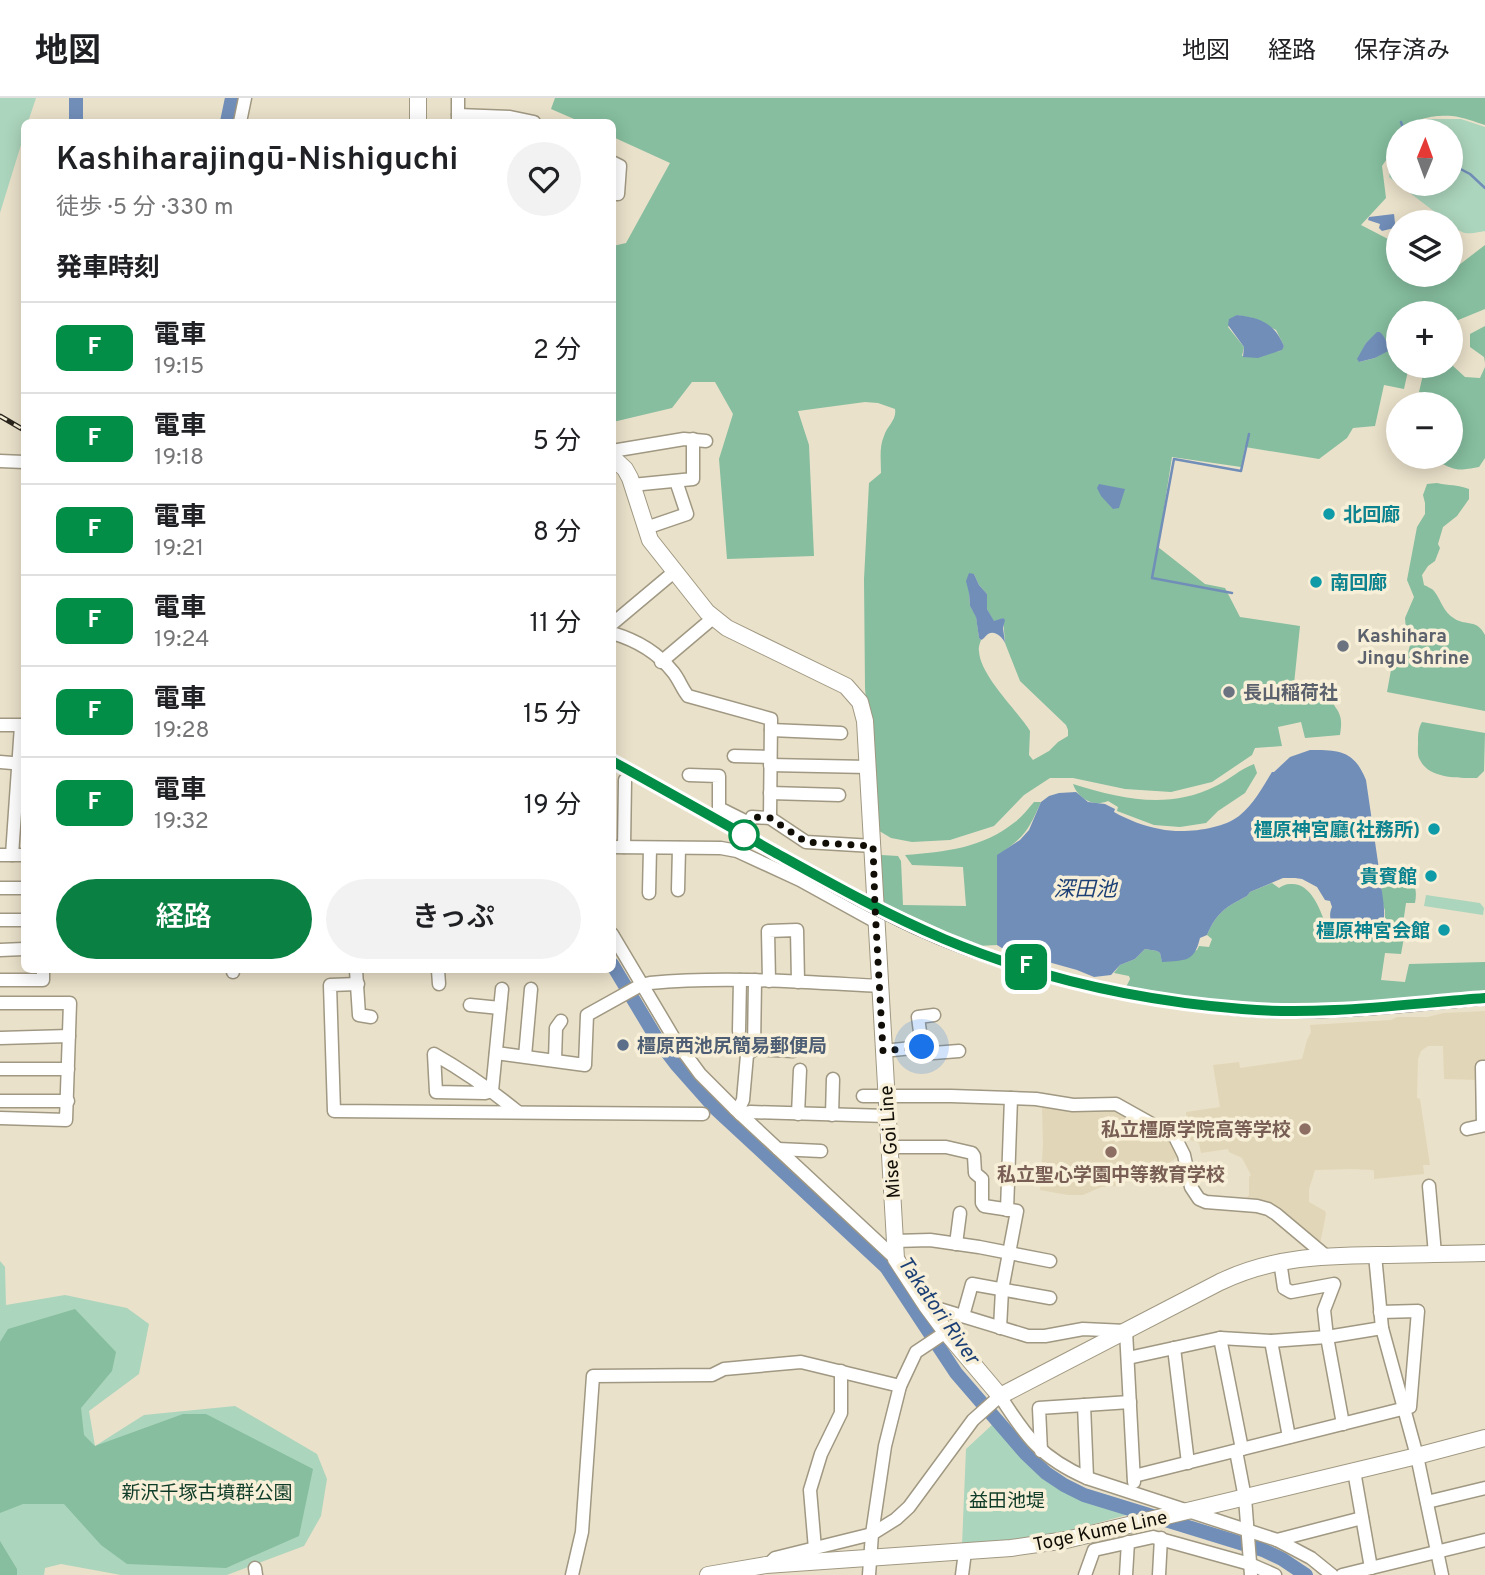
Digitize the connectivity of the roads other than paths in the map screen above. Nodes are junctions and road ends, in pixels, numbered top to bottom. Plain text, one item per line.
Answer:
1 (245, 98) edge
2 (418, 98) edge
3 (458, 98) edge
4 (241, 119) edge
5 (418, 119) edge
6 (458, 119) edge
7 (520, 119) edge
8 (616, 164) edge
9 (616, 194) edge
10 (616, 450) edge
11 (0, 461) edge
12 (616, 461) edge
13 (21, 462) edge
14 (676, 481) junction
15 (632, 485) junction
16 (646, 528) junction
17 (674, 572) junction
18 (713, 618) junction
19 (616, 621) edge
20 (616, 634) edge
21 (662, 662) junction
22 (0, 725) edge
23 (21, 726) edge
24 (771, 730) junction
25 (841, 733) dead end
26 (734, 756) dead end
27 (770, 761) junction
28 (0, 762) edge
29 (21, 764) edge
30 (868, 766) junction
31 (689, 775) dead end
32 (625, 780) dead end
33 (770, 793) junction
34 (839, 794) dead end
35 (770, 818) junction
36 (873, 846) junction
37 (618, 847) edge
38 (650, 848) junction
39 (679, 848) junction
40 (12, 855) edge
41 (0, 888) edge
42 (21, 888) edge
43 (678, 890) dead end
44 (649, 893) dead end
45 (0, 920) edge
46 (21, 920) edge
47 (876, 922) junction
48 (616, 941) edge
49 (21, 949) edge
50 (0, 950) edge
51 (43, 973) edge
52 (356, 973) edge
53 (438, 973) edge
54 (0, 980) edge
55 (740, 980) junction
56 (762, 981) junction
57 (798, 982) junction
58 (358, 984) junction
59 (439, 984) dead end
60 (640, 986) junction
61 (879, 986) junction
62 (502, 989) dead end
63 (531, 989) dead end
64 (0, 1003) edge
65 (470, 1005) dead end
66 (500, 1008) junction
67 (934, 1015) dead end
68 (371, 1017) dead end
69 (561, 1021) dead end
70 (739, 1031) dead end
71 (69, 1037) junction
72 (0, 1038) edge
73 (922, 1047) junction
74 (754, 1049) junction
75 (793, 1051) dead end
76 (883, 1051) junction
77 (960, 1051) dead end
78 (496, 1053) junction
79 (524, 1056) junction
80 (555, 1060) junction
81 (1485, 1067) edge
82 (0, 1069) edge
83 (68, 1069) junction
84 (800, 1070) dead end
85 (833, 1079) dead end
86 (492, 1091) junction
87 (863, 1096) dead end
88 (886, 1096) junction
89 (1012, 1098) junction
90 (0, 1101) edge
91 (68, 1101) junction
92 (738, 1111) junction
93 (518, 1112) junction
94 (703, 1114) dead end
95 (798, 1114) junction
96 (832, 1115) junction
97 (887, 1116) junction
98 (0, 1118) edge
99 (1484, 1125) edge
100 (1467, 1129) dead end
101 (890, 1147) junction
102 (778, 1149) junction
103 (821, 1151) dead end
104 (1429, 1186) dead end
105 (1007, 1210) junction
106 (960, 1213) dead end
107 (895, 1241) junction
108 (956, 1244) junction
109 (1009, 1253) junction
110 (1485, 1253) edge
111 (1435, 1254) junction
112 (1375, 1255) junction
113 (1326, 1256) junction
114 (896, 1259) junction
115 (1050, 1261) dead end
116 (1280, 1261) junction
117 (1002, 1290) junction
118 (1050, 1298) dead end
119 (926, 1304) junction
120 (1380, 1312) junction
121 (963, 1316) junction
122 (1000, 1328) junction
123 (1382, 1328) junction
124 (1126, 1331) junction
125 (944, 1333) junction
126 (1326, 1337) junction
127 (1220, 1338) junction
128 (1271, 1341) junction
129 (1174, 1348) junction
130 (1128, 1358) junction
131 (841, 1371) junction
132 (900, 1387) junction
133 (997, 1398) junction
134 (1130, 1402) junction
135 (1084, 1405) junction
136 (1404, 1409) junction
137 (1343, 1424) junction
138 (1289, 1437) junction
139 (1485, 1438) edge
140 (1239, 1450) junction
141 (1041, 1451) junction
142 (1417, 1456) junction
143 (1188, 1463) junction
144 (1354, 1471) junction
145 (1134, 1476) junction
146 (1087, 1478) junction
147 (1485, 1488) edge
148 (1134, 1493) junction
149 (1245, 1498) junction
150 (1427, 1502) junction
151 (1184, 1512) junction
152 (1362, 1518) junction
153 (1248, 1532) junction
154 (872, 1534) junction
155 (1161, 1538) junction
156 (1277, 1540) junction
157 (1485, 1540) edge
158 (1128, 1542) junction
159 (815, 1549) junction
160 (965, 1552) junction
161 (1437, 1552) junction
162 (766, 1565) junction
163 (1250, 1566) edge
164 (869, 1567) edge
165 (1371, 1568) junction
166 (1393, 1569) edge
167 (572, 1575) edge
168 (708, 1575) edge
169 (962, 1575) edge
170 (1085, 1575) edge
171 (1126, 1575) edge
172 (1159, 1575) edge
173 (1275, 1575) edge
174 (1332, 1575) edge
175 (1342, 1575) edge
176 (1442, 1575) edge

1 - 4 street
2 - 5 main road
3 - 6 street
6 - 7 street
8 - 9 street
10 - 14 street
11 - 13 street
12 - 15 main road, Mise Goi Line
14 - 15 street
14 - 16 street
15 - 16 main road, Mise Goi Line
16 - 17 main road, Mise Goi Line
17 - 18 main road, Mise Goi Line
17 - 19 street
18 - 21 street
18 - 30 main road, Mise Goi Line
20 - 21 street
21 - 24 street
22 - 23 street
24 - 25 street
24 - 27 street
26 - 27 street
27 - 30 street
27 - 33 street
28 - 29 street
29 - 40 street
30 - 36 main road, Mise Goi Line
31 - 35 street
32 - 37 street
33 - 34 street
33 - 35 street
35 - 36 street
36 - 47 main road, Mise Goi Line
37 - 38 street
38 - 39 street
38 - 44 street
39 - 43 street
39 - 47 street
41 - 42 street
45 - 46 street
47 - 61 main road, Mise Goi Line
48 - 60 street
49 - 50 street
51 - 54 street
52 - 58 street
53 - 59 street
55 - 56 street
55 - 60 street
55 - 70 street
56 - 57 street
56 - 57 street
56 - 74 street
57 - 61 street
58 - 68 street
58 - 93 street
60 - 80 street
60 - 92 street
61 - 76 main road, Mise Goi Line
62 - 66 street
63 - 79 street
64 - 71 street
65 - 66 street
66 - 78 street
67 - 73 street
69 - 80 street
71 - 72 street
71 - 83 street
73 - 76 street
73 - 77 street
74 - 75 street
74 - 92 street
76 - 88 main road, Mise Goi Line
78 - 79 street
78 - 86 street
79 - 80 street
81 - 99 street
82 - 83 street
83 - 91 street
84 - 95 street
85 - 96 street
86 - 86 street
86 - 93 street
87 - 88 street
88 - 89 street
88 - 97 main road, Mise Goi Line
89 - 105 street
89 - 113 street
90 - 91 street
91 - 98 street
92 - 95 street
92 - 102 street
93 - 94 street
95 - 96 street
96 - 97 street
97 - 101 main road, Mise Goi Line
99 - 100 street
101 - 105 street
101 - 107 main road, Mise Goi Line
102 - 103 street
102 - 114 street
104 - 111 street
105 - 109 street
106 - 108 street
107 - 108 street
107 - 114 main road, Mise Goi Line
108 - 109 street
109 - 115 street
109 - 117 street
110 - 111 main road
111 - 112 main road
112 - 113 main road
112 - 120 street
113 - 116 main road
114 - 119 main road
116 - 124 main road
116 - 126 street
117 - 118 street
117 - 121 street
117 - 122 street
119 - 121 street
119 - 125 main road
120 - 123 street
120 - 136 street
121 - 122 street
122 - 124 street
123 - 126 street
123 - 136 street
124 - 130 street
124 - 133 main road
125 - 132 street
125 - 133 main road
126 - 128 street
126 - 137 street
127 - 128 street
127 - 129 street
127 - 140 street
128 - 138 street
129 - 130 street
129 - 143 street
130 - 134 street
131 - 132 street
131 - 159 street
131 - 167 street
132 - 154 street
133 - 141 street
133 - 154 street
134 - 135 street
134 - 145 street
135 - 141 street
135 - 146 street
136 - 137 street
136 - 142 street
137 - 138 street
138 - 140 street
139 - 142 main road, Toge Kume Line
140 - 143 street
140 - 149 street
141 - 146 street
142 - 144 main road, Toge Kume Line
142 - 150 street
143 - 145 street
144 - 149 main road, Toge Kume Line
144 - 152 street
145 - 148 street
146 - 148 street
147 - 150 street
148 - 151 street
149 - 151 main road, Toge Kume Line
149 - 153 street
150 - 161 street
151 - 153 street
151 - 160 main road, Toge Kume Line
152 - 156 street
152 - 165 street
153 - 156 street
153 - 163 street
154 - 159 street
154 - 164 street
155 - 158 street
155 - 163 street
155 - 172 street
156 - 174 street
157 - 161 street
158 - 170 street
158 - 171 street
159 - 162 street
160 - 164 main road, Toge Kume Line
160 - 169 street
161 - 166 street
161 - 176 street
162 - 164 main road, Toge Kume Line
162 - 168 main road, Toge Kume Line
163 - 173 street
165 - 166 street
165 - 175 street

